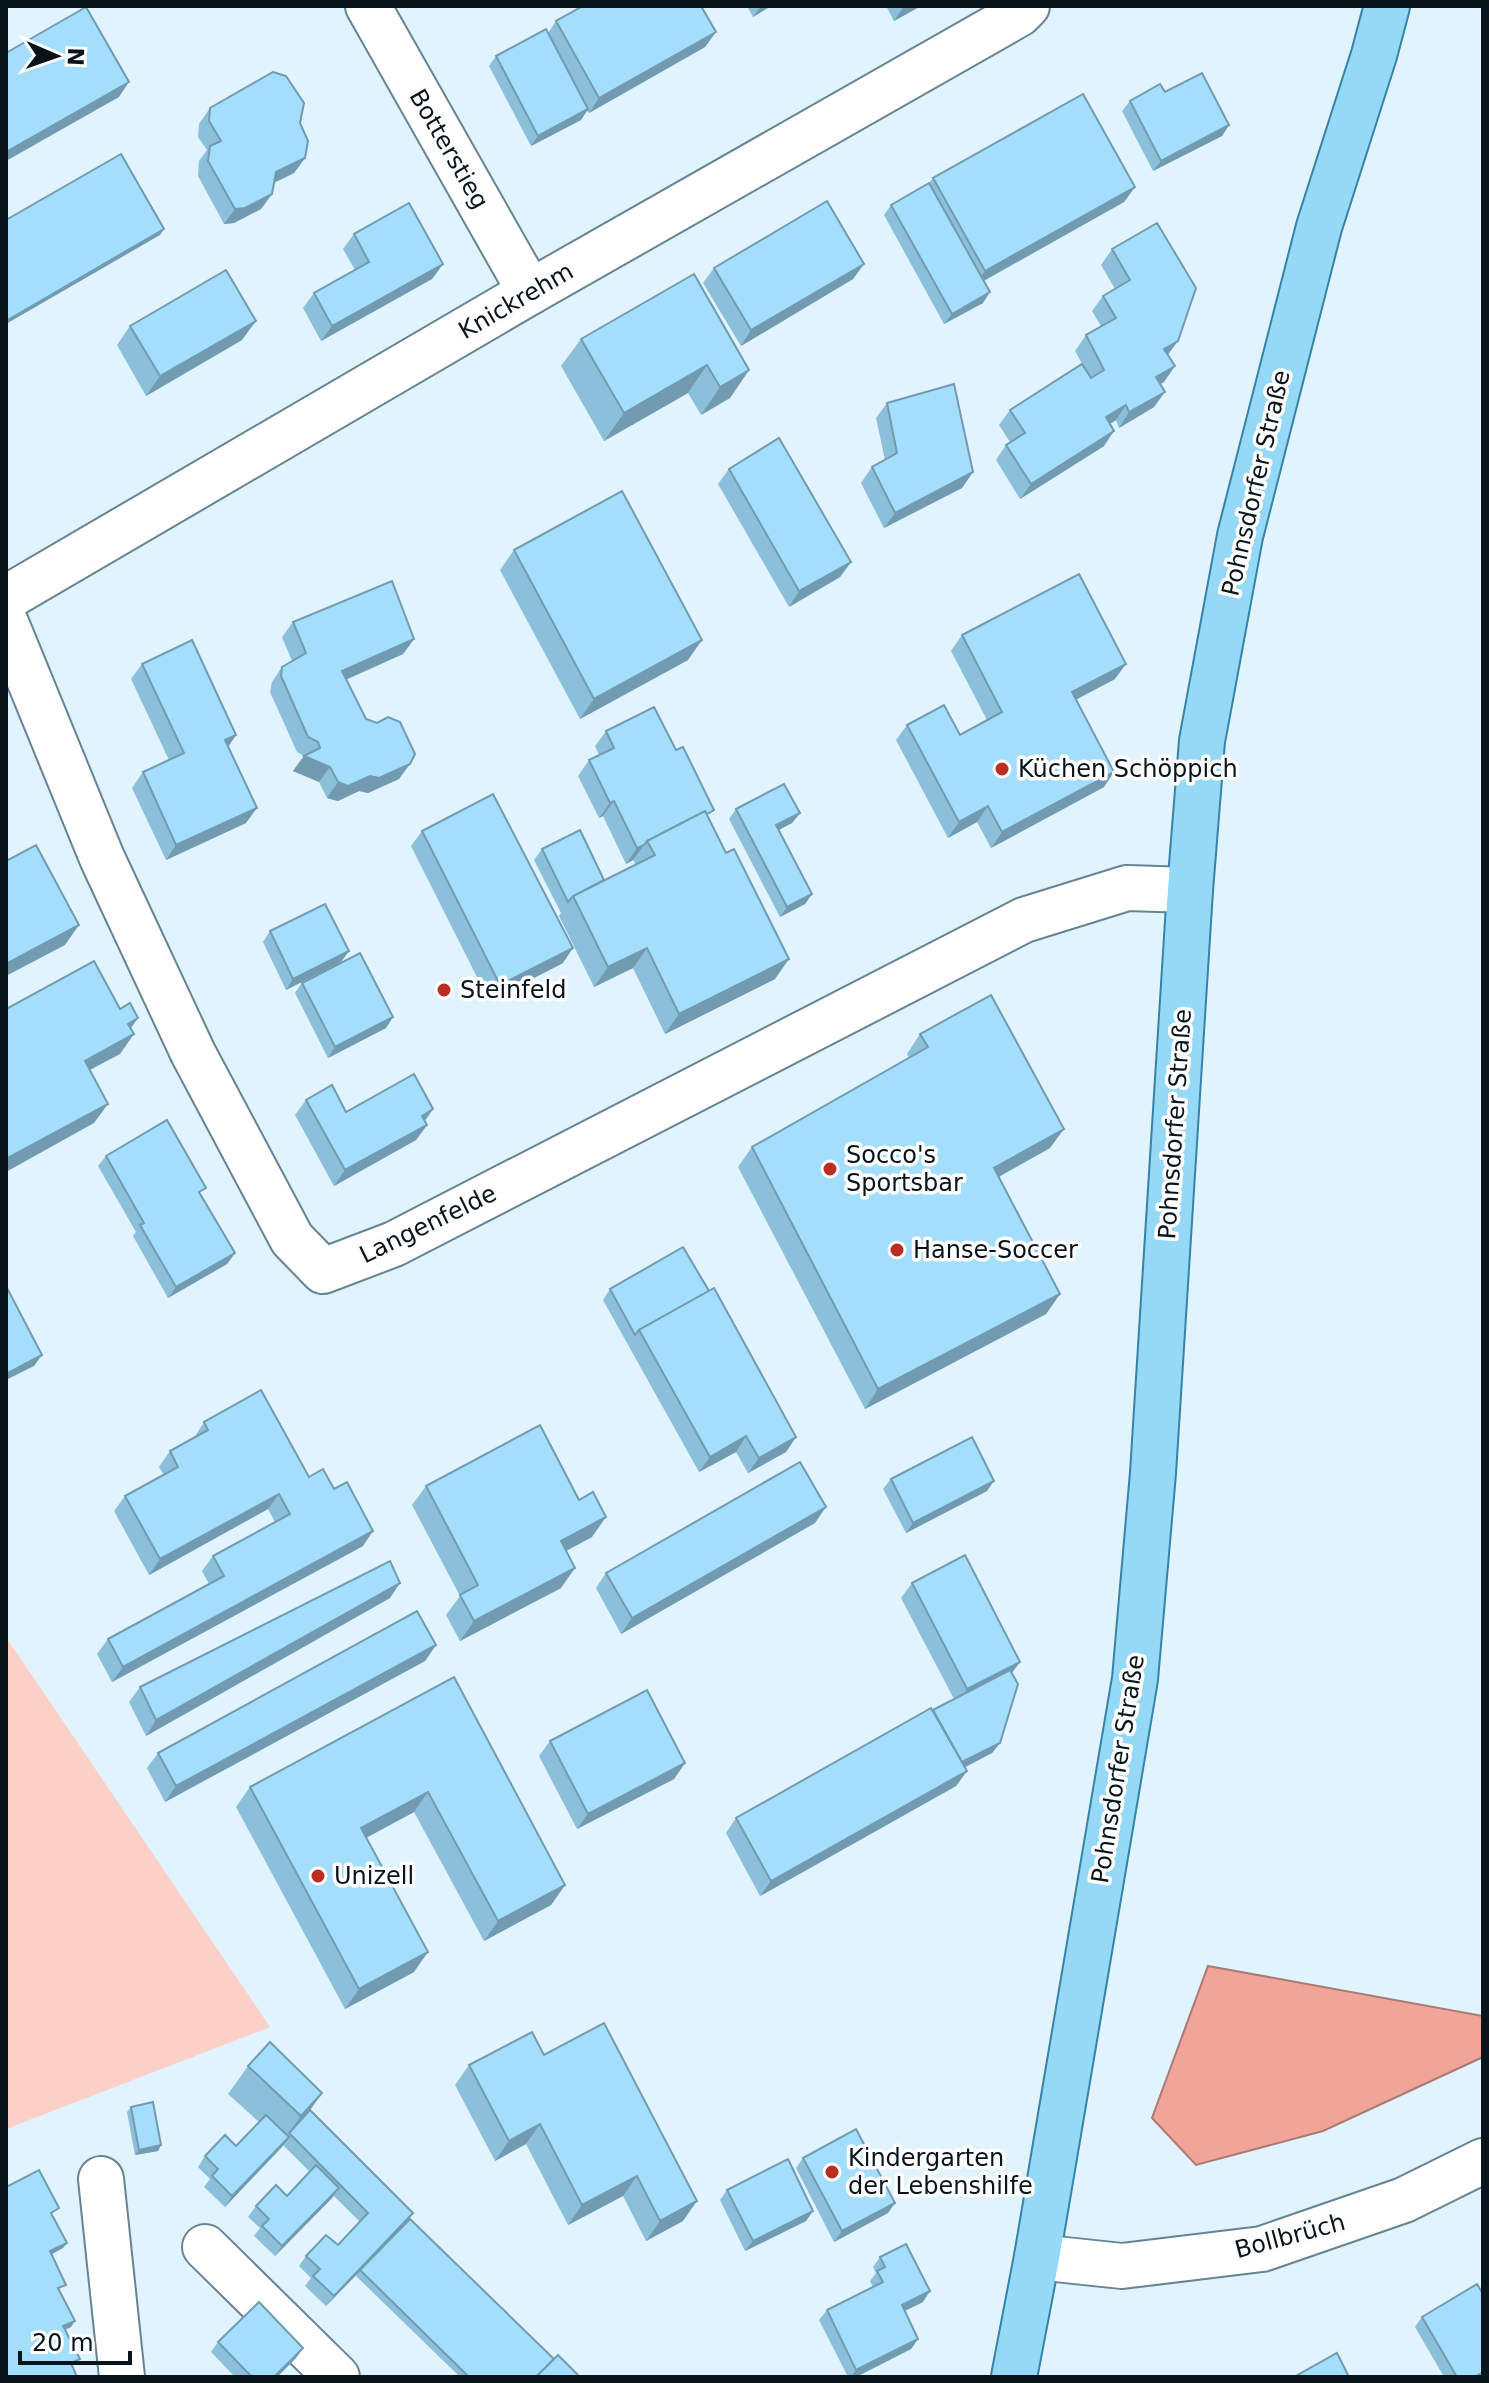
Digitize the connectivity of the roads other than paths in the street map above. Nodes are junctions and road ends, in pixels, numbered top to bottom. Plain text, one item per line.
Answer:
1 (368, 6) edge
2 (1027, 6) edge
3 (1387, 6) edge
4 (530, 292) junction
5 (6, 598) edge
6 (6, 623) edge
7 (1190, 890) junction
8 (1483, 2161) edge
9 (101, 2179) dead end
10 (205, 2247) dead end
11 (1037, 2257) junction
12 (122, 2377) edge
13 (337, 2377) edge
14 (1014, 2377) edge

1 - 4 street, Botterstieg
2 - 4 street, Knickrehm
3 - 7 main road, Pohnsdorfer Straße
4 - 5 street, Knickrehm
6 - 7 street, Langenfelde
7 - 11 main road, Pohnsdorfer Straße
8 - 11 street, Bollbrüch
9 - 12 street
10 - 13 street
11 - 14 main road, Pohnsdorfer Straße

